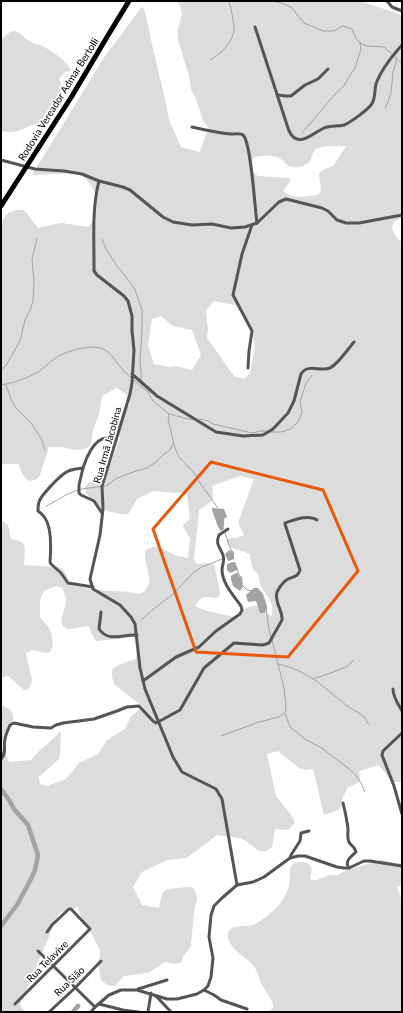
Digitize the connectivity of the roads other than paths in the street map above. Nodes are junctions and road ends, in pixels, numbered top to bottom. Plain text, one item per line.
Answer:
1 (129, 1) edge
2 (387, 1) edge
3 (402, 11) edge
4 (255, 27) dead end
5 (402, 46) edge
6 (328, 69) dead end
7 (278, 95) junction
8 (192, 127) dead end
9 (1, 160) edge
10 (98, 181) junction
11 (1, 206) edge
12 (402, 214) edge
13 (257, 223) junction
14 (252, 225) junction
15 (354, 342) dead end
16 (248, 368) dead end
17 (132, 374) junction
18 (116, 440) junction
19 (83, 468) junction
20 (102, 513) junction
21 (317, 520) dead end
22 (228, 529) dead end
23 (93, 587) junction
24 (101, 612) dead end
25 (137, 635) junction
26 (143, 681) junction
27 (392, 689) dead end
28 (402, 711) edge
29 (158, 722) junction
30 (402, 733) edge
31 (1, 759) edge
32 (343, 803) dead end
33 (402, 814) edge
34 (309, 831) dead end
35 (290, 858) junction
36 (402, 866) edge
37 (349, 868) junction
38 (237, 885) junction
39 (47, 932) dead end
40 (38, 951) dead end
41 (101, 961) dead end
42 (53, 966) junction
43 (167, 980) dead end
44 (75, 988) junction
45 (137, 990) junction
46 (204, 990) junction
47 (151, 993) junction
48 (155, 996) junction
49 (15, 1004) dead end
50 (99, 1004) junction
51 (95, 1007) junction
52 (247, 1009) dead end
53 (49, 1012) edge
54 (91, 1012) edge
55 (138, 1012) edge
56 (148, 1012) edge
57 (171, 1012) edge

1 - 11 highway, Rodovia Vereador Admar Bertolli
2 - 3 street
4 - 7 street
5 - 7 street
6 - 7 street
8 - 13 street
9 - 10 street
10 - 14 street
10 - 17 street, Rua Irmã Jacobina
12 - 13 street
13 - 14 street
14 - 16 street
15 - 17 street
17 - 18 street, Rua Irmã Jacobina
18 - 19 street
18 - 20 street, Rua Irmã Jacobina
19 - 20 street
19 - 23 street
20 - 23 street, Rua Irmã Jacobina
21 - 29 street
22 - 26 street
23 - 25 street
24 - 25 street
25 - 26 street
26 - 29 street
27 - 28 street
29 - 31 street
29 - 38 street
30 - 33 street
32 - 37 street
34 - 35 street
35 - 37 street
35 - 38 street
36 - 37 street
38 - 46 street
39 - 42 street, Rua Telavive
40 - 42 street
41 - 44 street, Rua Sião
42 - 44 street
42 - 49 street, Rua Telavive
43 - 45 street
44 - 51 street
44 - 53 street, Rua Sião
45 - 47 street
45 - 50 street
46 - 48 street
46 - 52 street
47 - 48 street
47 - 56 street
48 - 57 street
50 - 51 street
50 - 55 street
51 - 54 street

